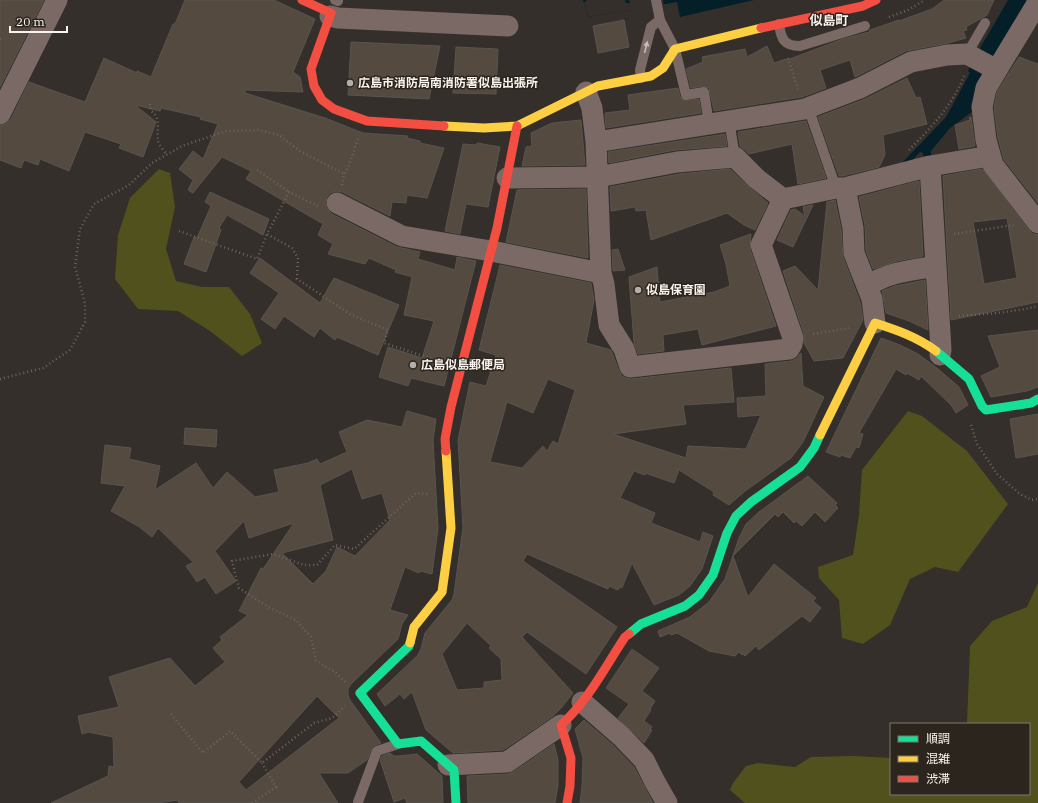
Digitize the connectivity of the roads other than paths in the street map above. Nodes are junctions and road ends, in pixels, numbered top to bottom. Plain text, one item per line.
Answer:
1 (57, 0) edge
2 (302, 0) edge
3 (656, 0) edge
4 (876, 0) edge
5 (1036, 2) edge
6 (334, 6) edge
7 (660, 20) junction
8 (985, 23) dead end
9 (779, 24) junction
10 (508, 26) dead end
11 (865, 26) road end
12 (675, 49) junction
13 (970, 56) junction
14 (995, 69) junction
15 (641, 78) junction
16 (586, 92) junction
17 (807, 108) junction
18 (0, 114) edge
19 (729, 120) junction
20 (709, 124) junction
21 (517, 126) junction
22 (596, 142) junction
23 (990, 156) junction
24 (734, 157) junction
25 (930, 166) junction
26 (598, 177) junction
27 (507, 178) junction
28 (840, 188) junction
29 (783, 199) junction
30 (337, 203) road end
31 (1038, 223) edge
32 (491, 251) junction
33 (936, 266) junction
34 (601, 273) junction
35 (868, 286) junction
36 (875, 323) junction
37 (940, 355) junction
38 (1038, 399) edge
39 (582, 702) junction
40 (561, 725) junction
41 (398, 744) junction
42 (448, 765) junction
43 (358, 802) dead end
44 (456, 803) edge
45 (567, 803) edge
46 (667, 803) edge

1 - 18 street
2 - 6 street
3 - 7 lane
4 - 9 street
5 - 14 street
6 - 10 street
6 - 21 street
7 - 12 lane
15 -> 7 lane
8 - 13 lane
9 - 11 lane
9 - 12 street
12 - 15 street
12 - 20 lane
13 - 14 street
13 - 17 street
14 - 23 street
15 - 16 street
16 - 21 street
16 - 22 street
17 - 19 street
17 - 28 lane
19 - 20 street
19 - 24 lane
20 - 22 street
21 - 27 street
22 - 26 street
23 - 25 street
23 - 31 street
24 - 26 street
24 - 29 street
25 - 28 street
25 - 33 street
26 - 27 street
26 - 34 street
27 - 32 street
28 - 29 street
28 - 35 street
29 - 34 street
30 - 32 street
32 - 34 street
32 - 41 street
33 - 35 street
33 - 37 street
35 - 36 street
36 - 37 street
36 - 39 street
37 - 38 street
39 - 40 street
39 - 46 street
40 - 42 street
40 - 45 street
41 - 42 street
41 - 43 lane
42 - 44 street

